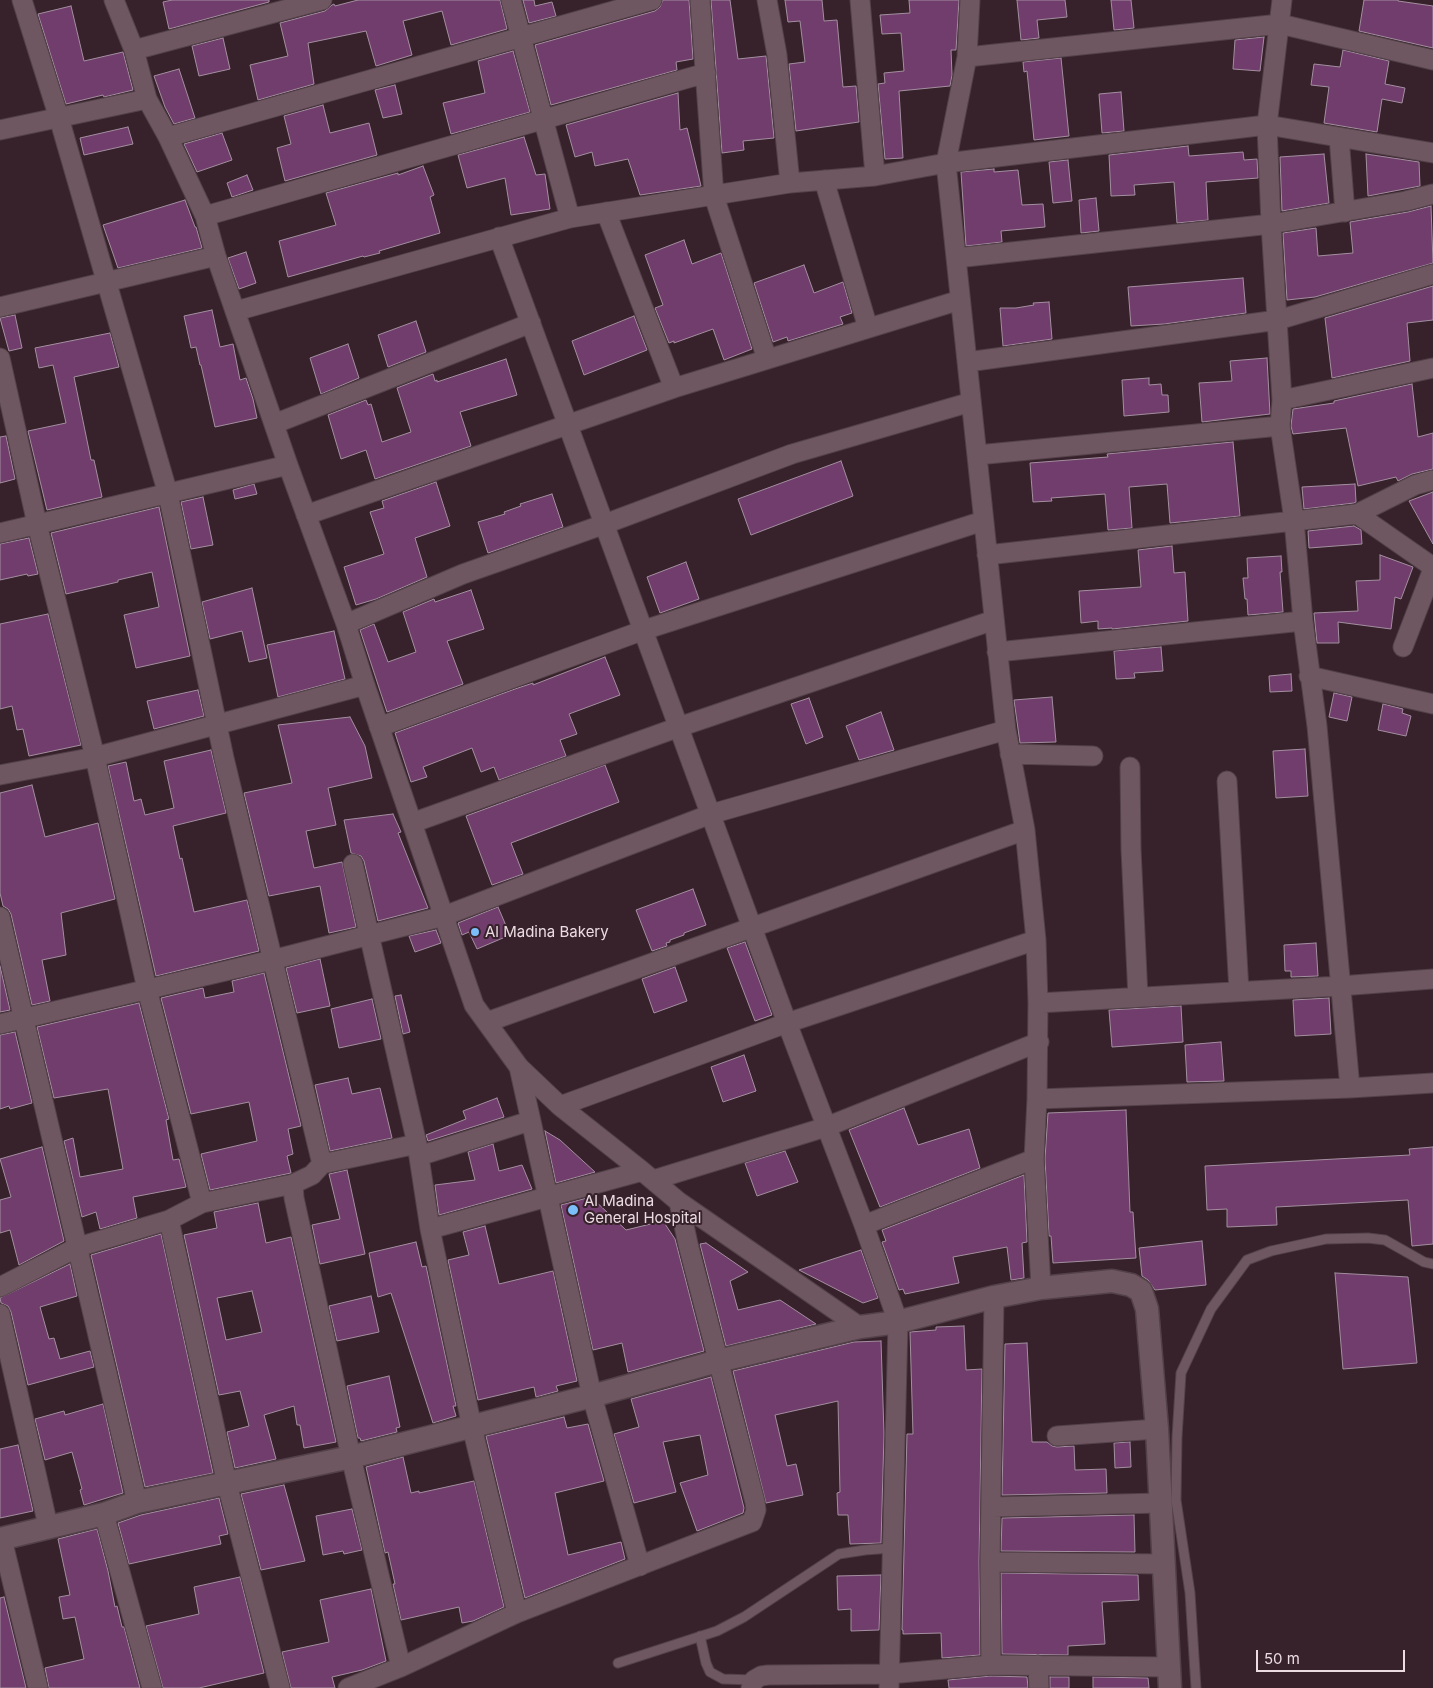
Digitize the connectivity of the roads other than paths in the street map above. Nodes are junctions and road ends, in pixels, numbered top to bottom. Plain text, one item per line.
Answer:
1 (22, 0) edge
2 (114, 0) edge
3 (322, 0) edge
4 (511, 0) edge
5 (652, 0) edge
6 (700, 0) edge
7 (767, 0) edge
8 (860, 0) edge
9 (970, 0) edge
10 (1282, 0) edge
11 (1280, 24) junction
12 (521, 37) junction
13 (134, 50) junction
14 (967, 57) junction
15 (1433, 60) edge
16 (706, 73) junction
17 (148, 99) junction
18 (59, 118) junction
19 (543, 119) junction
20 (1267, 125) junction
21 (0, 130) edge
22 (168, 137) junction
23 (1339, 137) junction
24 (1433, 153) edge
25 (946, 163) junction
26 (876, 176) junction
27 (824, 180) junction
28 (790, 183) junction
29 (1433, 194) edge
30 (714, 196) junction
31 (606, 212) junction
32 (1345, 212) junction
33 (205, 216) junction
34 (570, 218) junction
35 (1271, 224) junction
36 (499, 237) junction
37 (216, 256) junction
38 (956, 258) junction
39 (1433, 274) edge
40 (108, 282) junction
41 (960, 300) junction
42 (0, 306) edge
43 (236, 311) junction
44 (1278, 320) junction
45 (531, 323) junction
46 (868, 328) junction
47 (0, 358) edge
48 (767, 359) junction
49 (967, 362) junction
50 (1433, 368) edge
51 (674, 388) junction
52 (1282, 400) junction
53 (971, 402) junction
54 (274, 424) junction
55 (568, 425) junction
56 (1280, 426) junction
57 (977, 455) junction
58 (288, 465) junction
59 (1433, 480) edge
60 (168, 494) junction
61 (1357, 514) junction
62 (306, 515) junction
63 (1294, 520) junction
64 (983, 521) junction
65 (37, 524) junction
66 (605, 524) junction
67 (0, 533) edge
68 (987, 556) junction
69 (1433, 568) edge
70 (994, 620) junction
71 (1303, 621) junction
72 (346, 624) junction
73 (644, 630) junction
74 (1403, 647) dead end
75 (997, 652) junction
76 (1309, 676) junction
77 (365, 685) junction
78 (1433, 704) edge
79 (216, 726) junction
80 (379, 727) junction
81 (679, 727) junction
82 (1006, 730) junction
83 (1010, 754) junction
84 (1093, 756) dead end
85 (95, 757) junction
86 (1130, 767) dead end
87 (0, 775) edge
88 (1227, 781) dead end
89 (711, 814) junction
90 (412, 823) junction
91 (1024, 830) junction
92 (353, 864) dead end
93 (444, 916) junction
94 (0, 917) edge
95 (752, 926) junction
96 (370, 935) junction
97 (1036, 940) junction
98 (272, 960) junction
99 (1433, 979) edge
100 (1340, 986) junction
101 (148, 989) junction
102 (1239, 991) junction
103 (1138, 997) junction
104 (1038, 1003) junction
105 (24, 1018) junction
106 (487, 1022) junction
107 (787, 1023) junction
108 (0, 1024) edge
109 (1039, 1042) junction
110 (519, 1067) junction
111 (1433, 1083) edge
112 (1350, 1088) junction
113 (1037, 1099) junction
114 (560, 1106) junction
115 (530, 1121) junction
116 (826, 1127) junction
117 (418, 1150) junction
118 (1034, 1159) junction
119 (322, 1164) junction
120 (647, 1175) junction
121 (293, 1184) junction
122 (548, 1198) junction
123 (679, 1202) junction
124 (202, 1203) junction
125 (169, 1220) junction
126 (864, 1225) junction
127 (430, 1229) junction
128 (78, 1247) junction
129 (1433, 1264) edge
130 (0, 1287) edge
131 (1041, 1288) junction
132 (994, 1297) junction
133 (0, 1314) edge
134 (898, 1322) junction
135 (860, 1327) junction
136 (718, 1361) junction
137 (592, 1396) junction
138 (472, 1427) junction
139 (1157, 1429) junction
140 (1057, 1436) dead end
141 (350, 1457) junction
142 (227, 1484) junction
143 (137, 1502) junction
144 (1161, 1503) junction
145 (991, 1506) junction
146 (104, 1514) junction
147 (48, 1526) junction
148 (1, 1539) edge
149 (892, 1548) junction
150 (990, 1562) junction
151 (1163, 1564) junction
152 (640, 1566) junction
153 (517, 1613) junction
154 (700, 1636) junction
155 (618, 1662) dead end
156 (991, 1665) junction
157 (1038, 1665) junction
158 (401, 1667) junction
159 (1169, 1678) edge
160 (889, 1681) edge
161 (753, 1684) edge
162 (38, 1688) edge
163 (152, 1688) edge
164 (280, 1688) edge
165 (348, 1688) edge
166 (1039, 1688) edge
167 (1196, 1688) edge

1 - 18 street
2 - 13 street
3 - 13 street
4 - 12 street
5 - 12 street
6 - 16 street
7 - 28 street
8 - 26 street
9 - 14 street
10 - 11 street
11 - 14 street
11 - 15 street
11 - 20 street
12 - 19 street
12 - 22 street
13 - 17 street
14 - 25 street
16 - 19 street
16 - 30 street
17 - 18 street
17 - 22 street
18 - 21 street
18 - 40 street
19 - 33 street
19 - 34 street
20 - 23 street
20 - 25 street
20 - 35 street
22 - 33 street
23 - 24 street
23 - 32 street
25 - 26 street
25 - 38 street
26 - 27 street
27 - 28 street
27 - 46 street
28 - 30 street
29 - 32 street
30 - 31 street
30 - 48 street
31 - 34 street
31 - 51 street
32 - 35 street
33 - 37 street
34 - 36 street
35 - 38 street
35 - 44 street
36 - 43 street
36 - 45 street
37 - 40 street
37 - 43 street
38 - 41 street
39 - 44 street
40 - 42 street
40 - 60 street
41 - 46 street
41 - 49 street
43 - 54 street
44 - 49 street
44 - 52 street
45 - 54 street
45 - 55 street
46 - 48 street
47 - 65 street
48 - 51 street
49 - 53 street
50 - 52 street
51 - 55 street
52 - 56 street
53 - 57 street
53 - 66 street
54 - 58 street
55 - 62 street
55 - 66 street
56 - 57 street
56 - 63 street
57 - 64 street
58 - 60 street
58 - 62 street
59 - 61 street
60 - 65 street
60 - 79 street
61 - 63 street
61 - 69 street
62 - 72 street
63 - 68 street
63 - 71 street
64 - 68 street
64 - 73 street
65 - 67 street
65 - 85 street
66 - 72 street
66 - 73 street
68 - 70 street
69 - 74 street
70 - 75 street
70 - 81 street
71 - 75 street
71 - 76 street
72 - 77 street
73 - 80 street
73 - 81 street
75 - 82 street
76 - 78 street
76 - 100 street
77 - 79 street
77 - 80 street
79 - 85 street
79 - 98 street
80 - 90 street
81 - 89 street
81 - 90 street
82 - 83 street
82 - 89 street
83 - 84 street
83 - 91 street
85 - 87 street
85 - 101 street
86 - 103 street
88 - 102 street
89 - 93 street
89 - 95 street
90 - 93 street
91 - 95 street
91 - 97 street
92 - 96 street
93 - 96 street
93 - 106 street
94 - 105 street
95 - 106 street
95 - 107 street
96 - 98 street
96 - 117 street
97 - 104 street
97 - 107 street
98 - 101 street
98 - 119 street
99 - 100 street
100 - 102 street
100 - 112 street
101 - 105 street
101 - 124 street
102 - 103 street
103 - 104 street
104 - 109 street
105 - 108 street
105 - 128 street
106 - 110 street
107 - 114 street
107 - 116 street
109 - 113 street
109 - 116 street
110 - 114 street
110 - 115 street
111 - 112 street
112 - 113 street
113 - 118 street
114 - 120 street
115 - 117 street
115 - 122 street
116 - 120 street
116 - 126 street
117 - 119 street
117 - 127 street
118 - 126 street
118 - 131 street
119 - 121 street
120 - 122 street
120 - 123 street
121 - 124 street
121 - 141 street
122 - 127 street
122 - 137 street
123 - 135 street
123 - 136 street
124 - 125 street
125 - 128 street
125 - 142 street
126 - 134 street
127 - 138 street
128 - 130 street
128 - 143 street
129 - 167 lane
131 - 132 street
131 - 139 street
132 - 134 street
132 - 145 street
133 - 147 street
134 - 135 street
134 - 149 street
135 - 136 street
136 - 137 street
136 - 152 street
137 - 138 street
137 - 152 street
138 - 141 street
138 - 153 street
139 - 140 street
139 - 144 street
141 - 142 street
141 - 158 street
142 - 143 street
142 - 164 street
143 - 146 street
144 - 145 street
144 - 151 street
145 - 150 street
146 - 147 street
146 - 163 street
147 - 148 street
148 - 162 street
149 - 154 lane
149 - 160 street
150 - 151 street
150 - 156 street
151 - 159 street
152 - 153 street
153 - 158 street
154 - 155 lane
154 - 161 lane
156 - 157 street
156 - 160 street
157 - 159 street
157 - 166 street
158 - 165 street
160 - 161 street

